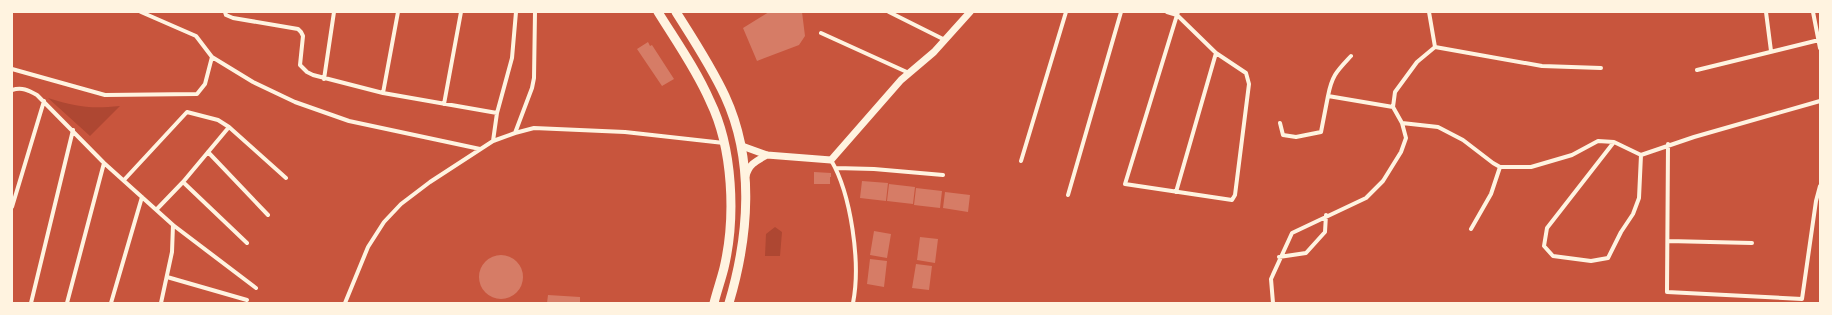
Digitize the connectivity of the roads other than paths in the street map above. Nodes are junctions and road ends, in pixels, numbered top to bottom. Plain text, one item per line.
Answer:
1 (142, 12) edge
2 (225, 12) edge
3 (334, 12) edge
4 (398, 12) edge
5 (461, 12) edge
6 (516, 12) edge
7 (535, 12) edge
8 (658, 12) edge
9 (676, 12) edge
10 (889, 12) edge
11 (970, 12) edge
12 (1066, 12) edge
13 (1121, 12) edge
14 (1167, 12) edge
15 (1429, 12) edge
16 (1766, 12) edge
17 (1813, 12) edge
18 (1177, 13) edge
19 (821, 33) dead end
20 (945, 40) junction
21 (1818, 40) junction
22 (1435, 47) junction
23 (1820, 48) edge
24 (1771, 51) junction
25 (1216, 53) junction
26 (212, 56) junction
27 (1351, 56) dead end
28 (1601, 68) dead end
29 (12, 69) edge
30 (1697, 70) dead end
31 (909, 73) junction
32 (324, 79) junction
33 (12, 90) edge
34 (383, 93) junction
35 (1328, 96) junction
36 (44, 101) junction
37 (1820, 101) edge
38 (444, 104) junction
39 (1393, 108) junction
40 (497, 113) junction
41 (1280, 123) dead end
42 (1402, 123) junction
43 (229, 127) junction
44 (73, 130) junction
45 (515, 133) junction
46 (493, 141) junction
47 (1614, 142) junction
48 (724, 143) junction
49 (1668, 144) junction
50 (742, 146) junction
51 (480, 149) junction
52 (208, 152) junction
53 (1641, 155) junction
54 (767, 156) junction
55 (831, 160) junction
56 (1021, 161) dead end
57 (104, 163) junction
58 (1500, 167) junction
59 (836, 168) junction
60 (942, 175) dead end
61 (286, 178) dead end
62 (124, 180) junction
63 (745, 181) junction
64 (183, 182) junction
65 (1820, 186) edge
66 (1176, 192) junction
67 (1068, 195) dead end
68 (142, 197) junction
69 (12, 207) edge
70 (157, 209) junction
71 (268, 215) dead end
72 (1326, 215) junction
73 (173, 225) junction
74 (1471, 230) dead end
75 (1668, 242) junction
76 (247, 243) dead end
77 (1752, 243) dead end
78 (1279, 257) junction
79 (167, 277) junction
80 (256, 288) dead end
81 (247, 300) dead end
82 (730, 302) edge
83 (31, 303) edge
84 (67, 303) edge
85 (111, 303) edge
86 (160, 303) edge
87 (345, 303) edge
88 (714, 303) edge
89 (853, 303) edge
90 (1273, 303) edge

1 - 26 street
2 - 32 street
3 - 32 street
4 - 34 street
5 - 38 street
6 - 40 street
7 - 45 street
8 - 48 highway
9 - 50 highway
10 - 20 street
11 - 20 street
12 - 56 street
13 - 67 street
14 - 18 street
15 - 22 street
16 - 24 street
17 - 21 street
18 - 25 street
18 - 66 street
19 - 31 street
20 - 31 street
21 - 23 street
21 - 24 street
22 - 28 street
22 - 39 street
24 - 30 street
25 - 66 street
25 - 66 street
26 - 29 street
26 - 51 street
27 - 35 street
31 - 55 street
32 - 34 street
33 - 36 street
34 - 38 street
35 - 39 street
35 - 41 street
36 - 44 street
36 - 69 street
37 - 49 street
38 - 40 street
39 - 42 street
40 - 46 street
42 - 58 street
42 - 72 street
43 - 52 street
43 - 61 street
43 - 62 street
44 - 57 street
44 - 83 street
45 - 46 street
45 - 48 street
46 - 51 street
47 - 53 street
47 - 53 street
47 - 58 street
48 - 88 highway
49 - 53 street
49 - 75 street
50 - 54 street
50 - 63 highway
51 - 87 street
52 - 64 street
52 - 71 street
54 - 55 street
54 - 63 street
55 - 59 street
57 - 62 street
57 - 84 street
58 - 74 street
59 - 60 street
59 - 89 street
62 - 68 street
63 - 82 highway
64 - 70 street
64 - 76 street
65 - 75 street
68 - 70 street
68 - 85 street
70 - 73 street
72 - 78 street
72 - 78 street
73 - 79 street
73 - 80 street
75 - 77 street
78 - 90 street
79 - 81 street
79 - 86 street

